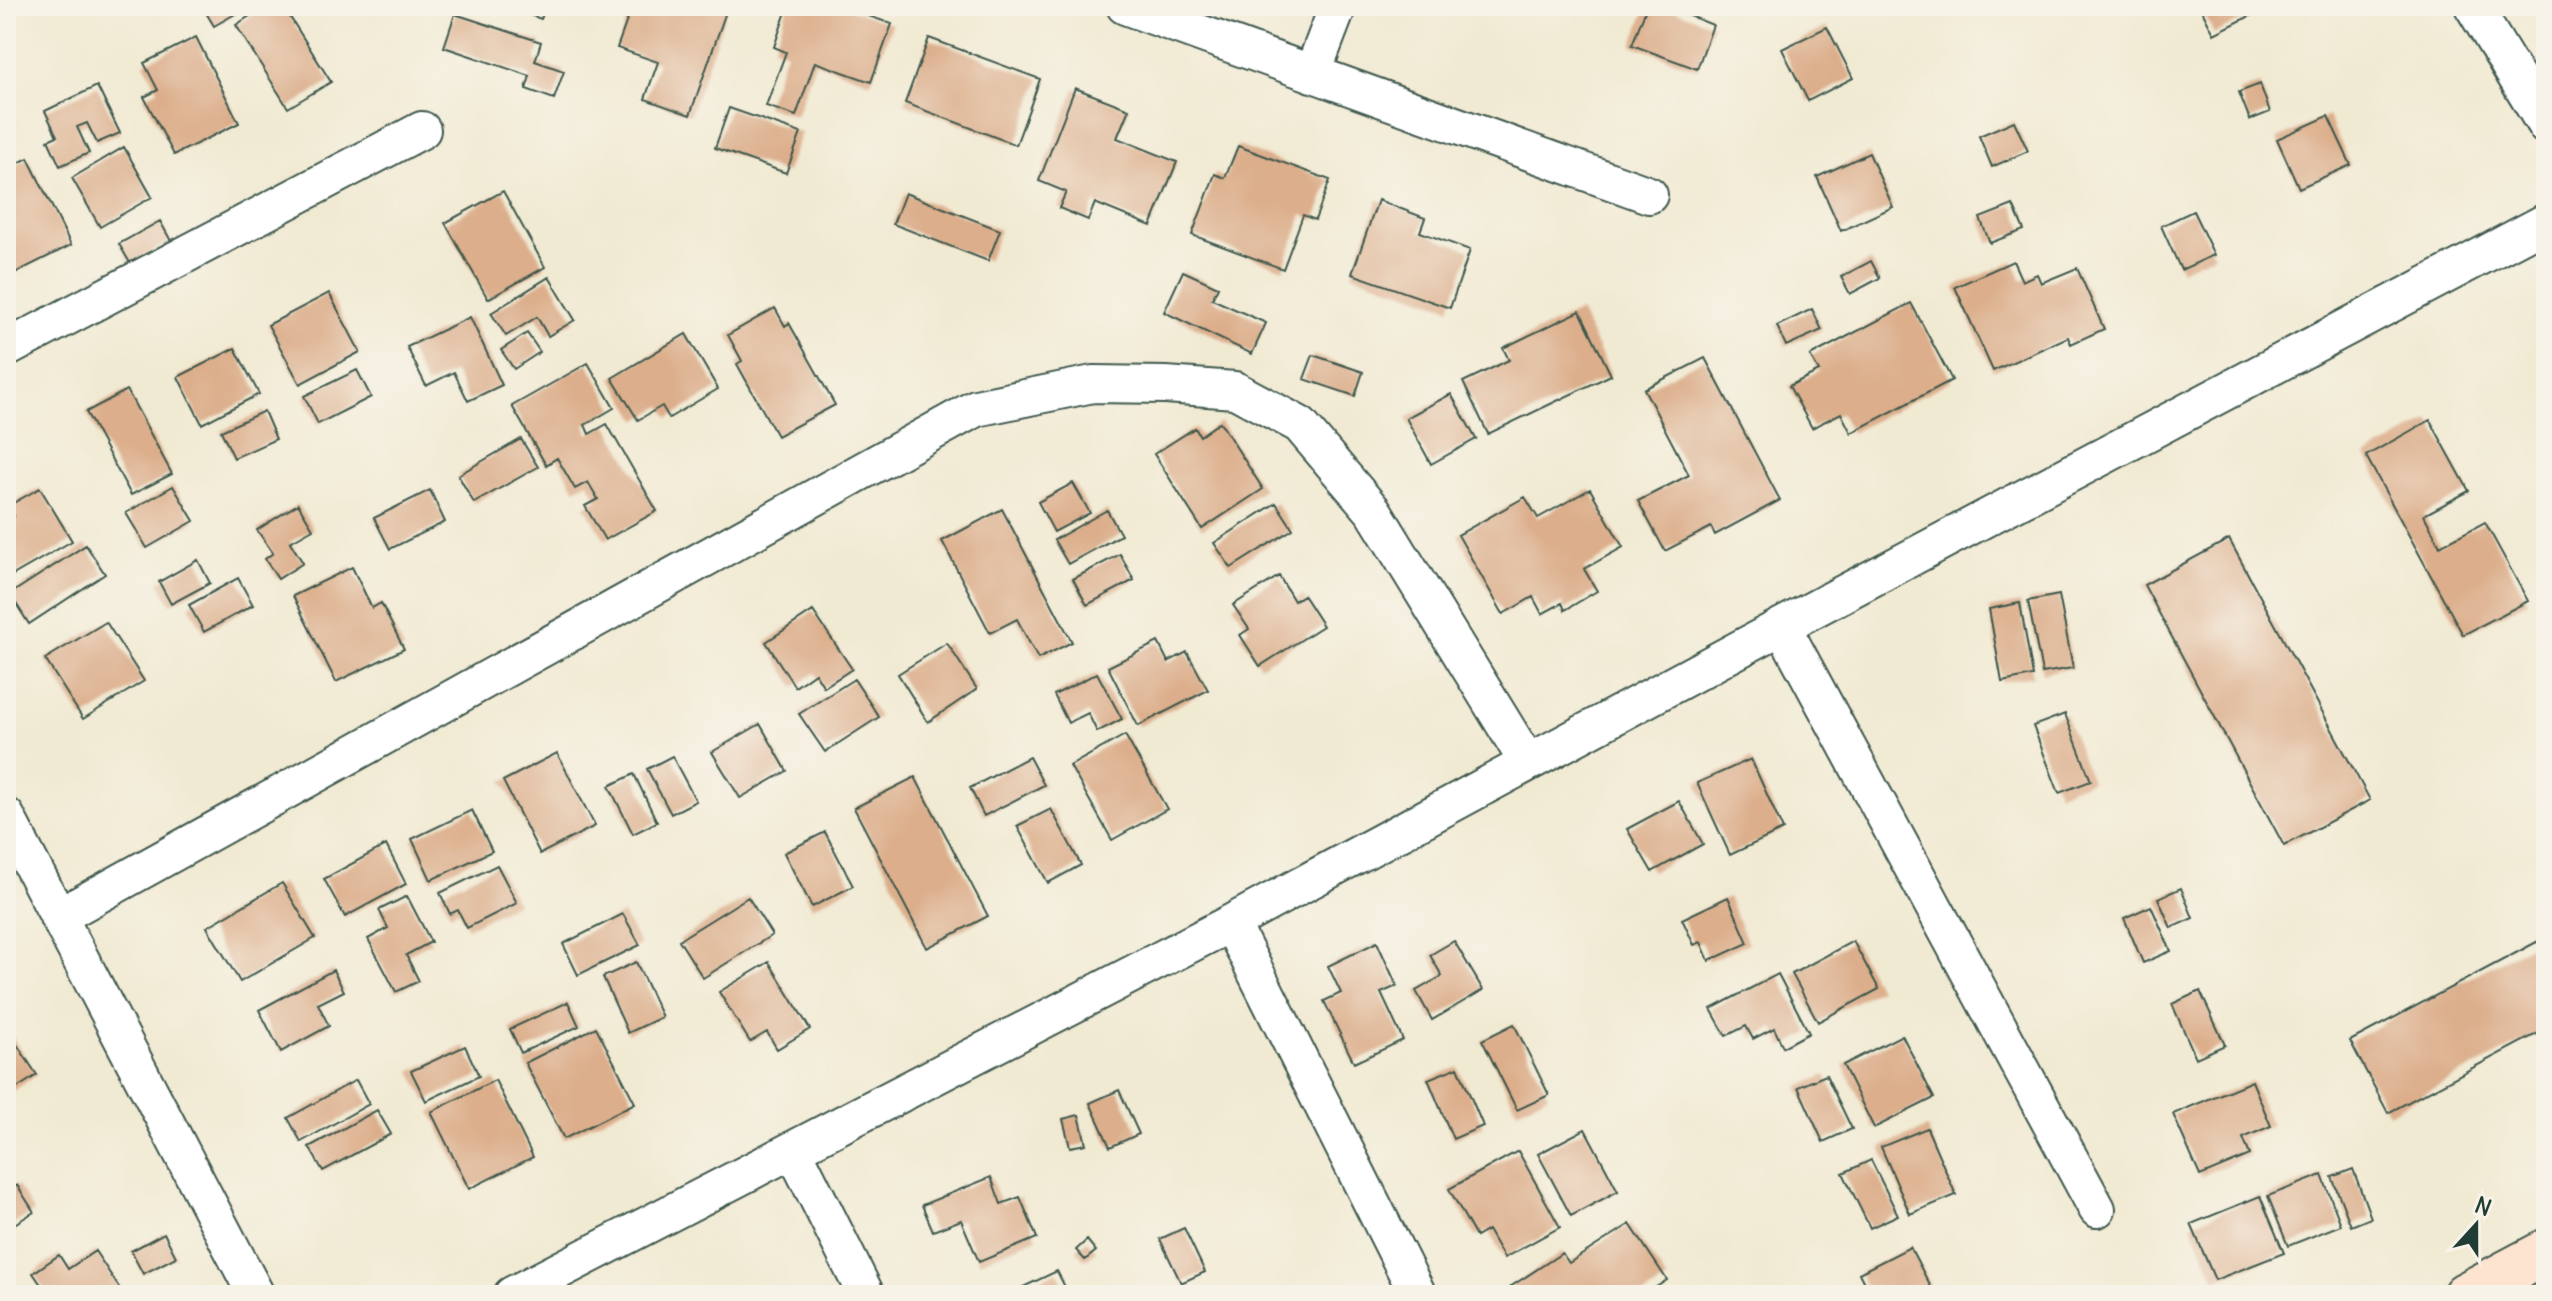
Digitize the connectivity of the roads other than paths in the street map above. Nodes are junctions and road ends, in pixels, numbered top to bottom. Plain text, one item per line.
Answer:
1 (1125, 6) edge
2 (1338, 6) edge
3 (2473, 6) edge
4 (1312, 74) junction
5 (2546, 126) edge
6 (422, 130) dead end
7 (1649, 195) dead end
8 (2546, 222) edge
9 (6, 349) edge
10 (1782, 626) junction
11 (1528, 763) junction
12 (6, 816) edge
13 (58, 917) junction
14 (1231, 923) junction
15 (794, 1151) junction
16 (2097, 1209) dead end
17 (2546, 1252) edge
18 (256, 1295) edge
19 (512, 1295) edge
20 (866, 1295) edge
21 (1418, 1295) edge
22 (2465, 1295) edge

1 - 4 street
2 - 4 street
3 - 5 street
4 - 7 street
6 - 9 street
8 - 10 street
10 - 11 street
10 - 16 street
11 - 13 street
11 - 14 street
12 - 13 street
13 - 18 street
14 - 15 street
14 - 21 street
15 - 19 street
15 - 20 street
17 - 22 street

